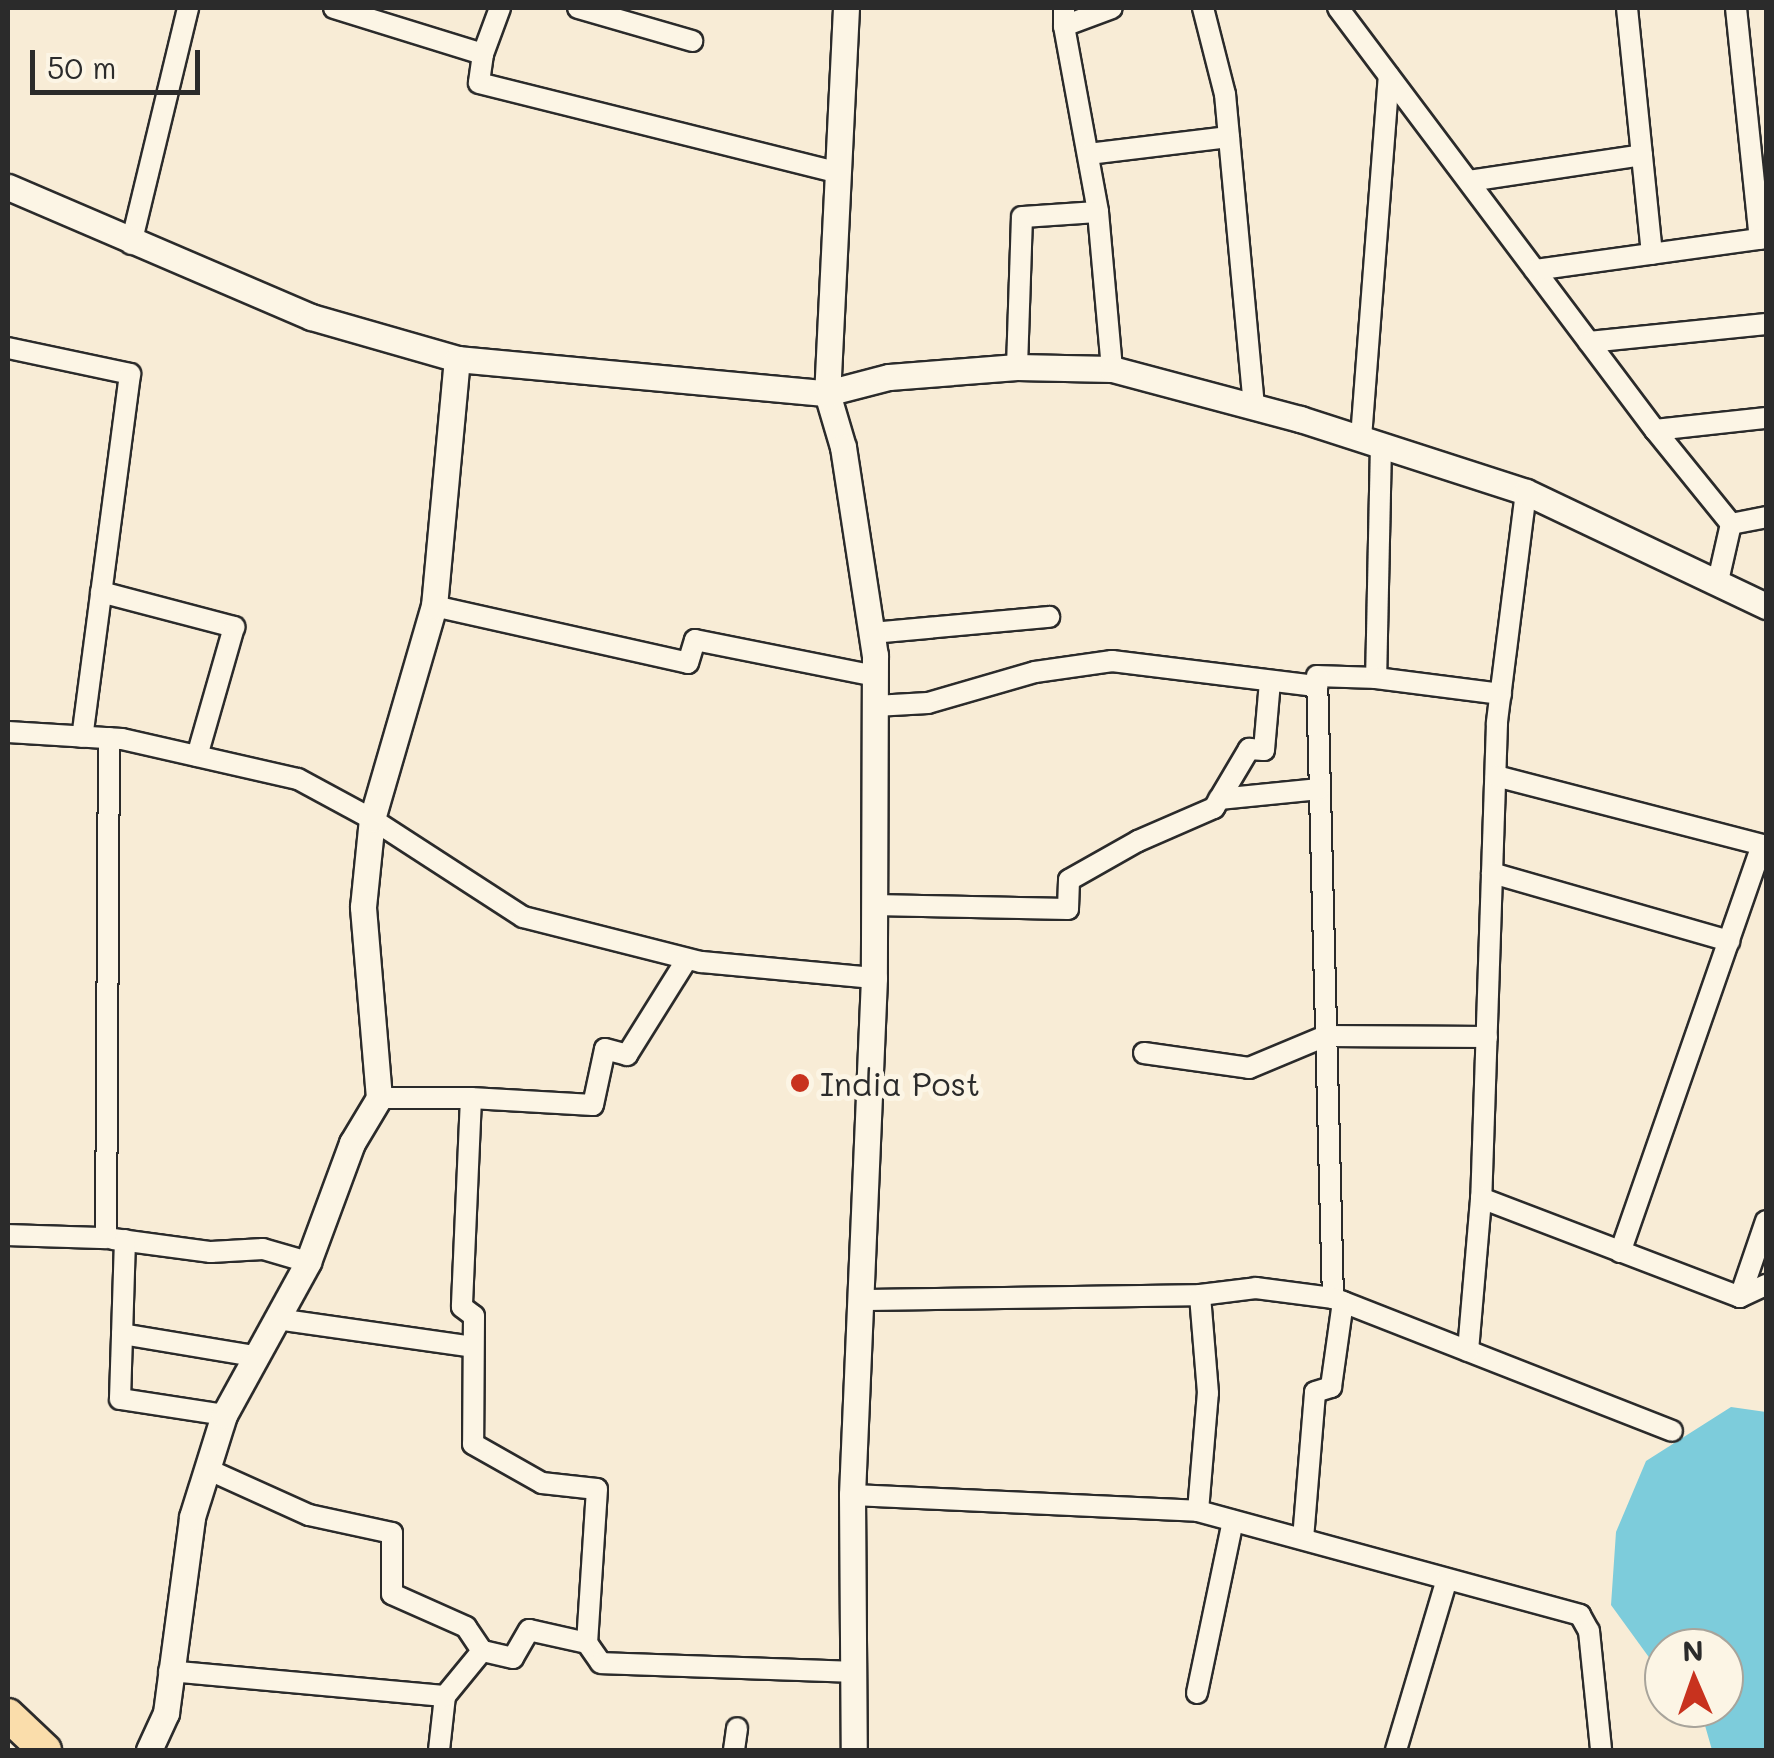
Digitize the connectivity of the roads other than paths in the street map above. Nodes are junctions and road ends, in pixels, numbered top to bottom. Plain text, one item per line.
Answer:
1 (188, 8) edge
2 (334, 8) edge
3 (500, 8) edge
4 (578, 8) edge
5 (846, 8) edge
6 (1112, 8) edge
7 (1202, 8) edge
8 (1338, 8) edge
9 (1626, 8) edge
10 (1736, 8) edge
11 (1064, 17) edge
12 (692, 42) dead end
13 (484, 54) junction
14 (1390, 76) junction
15 (1229, 137) junction
16 (1088, 154) junction
17 (1642, 155) junction
18 (839, 173) junction
19 (1469, 182) junction
20 (8, 187) edge
21 (1098, 212) junction
22 (1763, 238) edge
23 (131, 244) junction
24 (1652, 254) junction
25 (1534, 270) junction
26 (1766, 324) edge
27 (1588, 342) junction
28 (8, 348) edge
29 (457, 359) junction
30 (1017, 367) junction
31 (1112, 369) junction
32 (828, 393) junction
33 (1254, 406) junction
34 (1766, 418) edge
35 (1655, 430) junction
36 (1371, 441) junction
37 (1526, 492) junction
38 (1766, 517) edge
39 (1731, 524) junction
40 (1718, 581) junction
41 (101, 592) junction
42 (434, 606) junction
43 (1766, 606) edge
44 (1049, 618) dead end
45 (872, 634) junction
46 (875, 676) junction
47 (1376, 678) junction
48 (1270, 681) junction
49 (1317, 686) junction
50 (1501, 694) junction
51 (875, 706) junction
52 (8, 732) edge
53 (82, 737) junction
54 (109, 738) junction
55 (197, 756) junction
56 (1496, 776) junction
57 (1320, 790) junction
58 (1219, 799) junction
59 (372, 819) junction
60 (1764, 839) edge
61 (1492, 873) junction
62 (874, 905) junction
63 (1729, 941) junction
64 (687, 958) junction
65 (874, 978) junction
66 (1326, 1036) junction
67 (1486, 1037) junction
68 (1144, 1052) dead end
69 (379, 1098) junction
70 (471, 1098) junction
71 (1481, 1198) junction
72 (1766, 1222) edge
73 (8, 1235) edge
74 (116, 1239) junction
75 (1620, 1252) junction
76 (308, 1262) junction
77 (1766, 1285) edge
78 (1200, 1295) junction
79 (1740, 1298) junction
80 (860, 1300) junction
81 (1338, 1300) junction
82 (277, 1319) junction
83 (122, 1334) junction
84 (474, 1347) junction
85 (1468, 1351) junction
86 (258, 1357) junction
87 (224, 1416) junction
88 (1672, 1430) dead end
89 (206, 1469) junction
90 (852, 1495) junction
91 (1198, 1511) junction
92 (1234, 1521) junction
93 (1303, 1540) junction
94 (1447, 1579) junction
95 (587, 1644) junction
96 (482, 1651) junction
97 (169, 1670) junction
98 (854, 1672) junction
99 (1197, 1693) dead end
100 (445, 1696) junction
101 (8, 1714) edge
102 (737, 1728) dead end
103 (860, 1749) edge
104 (46, 1750) edge
105 (150, 1750) edge
106 (438, 1750) edge
107 (734, 1750) edge
108 (1396, 1750) edge
109 (1601, 1750) edge

1 - 23 street
2 - 13 street
3 - 13 street
4 - 12 street
5 - 18 street
6 - 11 street
7 - 15 street
8 - 14 street
9 - 17 street
10 - 22 street
11 - 16 street
13 - 18 street
14 - 19 street
14 - 36 street
15 - 16 street
15 - 33 street
16 - 21 street
17 - 19 street
17 - 24 street
18 - 32 street
19 - 25 street
20 - 23 street
21 - 30 street
21 - 31 street
22 - 24 street
23 - 29 street
24 - 25 street
25 - 27 street
26 - 27 street
27 - 35 street
28 - 41 street
29 - 32 street
29 - 42 street
30 - 31 street
30 - 32 street
31 - 33 street
32 - 45 street
33 - 36 street
34 - 35 street
35 - 39 street
36 - 37 street
36 - 47 street
37 - 40 street
37 - 50 street
38 - 39 street
39 - 40 street
40 - 43 street
41 - 53 street
41 - 55 street
42 - 46 street
42 - 59 street
44 - 45 street
45 - 46 street
46 - 51 street
47 - 49 street
47 - 50 street
48 - 49 street
48 - 51 street
48 - 58 street
49 - 57 street
50 - 56 street
51 - 62 street
52 - 53 street
53 - 54 street
54 - 55 street
54 - 74 street
55 - 59 street
56 - 60 street
56 - 61 street
57 - 58 street
57 - 66 street
58 - 62 street
59 - 64 street
59 - 69 street
60 - 63 street
61 - 63 street
61 - 67 street
62 - 65 street
63 - 75 street
64 - 65 street
64 - 70 street
65 - 80 street
66 - 67 street
66 - 68 street
66 - 81 street
67 - 71 street
69 - 70 street
69 - 76 street
70 - 84 street
71 - 75 street
71 - 85 street
72 - 79 street
73 - 74 street
74 - 76 street
74 - 83 street
75 - 79 street
76 - 82 street
77 - 79 street
78 - 80 street
78 - 81 street
78 - 91 street
80 - 90 street
81 - 85 street
81 - 93 street
82 - 84 street
82 - 86 street
83 - 86 street
83 - 87 street
84 - 95 street
85 - 88 street
86 - 87 street
87 - 89 street
89 - 96 street
89 - 97 street
90 - 91 street
90 - 98 street
91 - 92 street
92 - 93 street
92 - 99 street
93 - 94 street
94 - 108 street
94 - 109 street
95 - 96 street
95 - 98 street
96 - 100 street
97 - 100 street
97 - 105 street
98 - 103 street
100 - 106 street
101 - 104 main road
102 - 107 street

